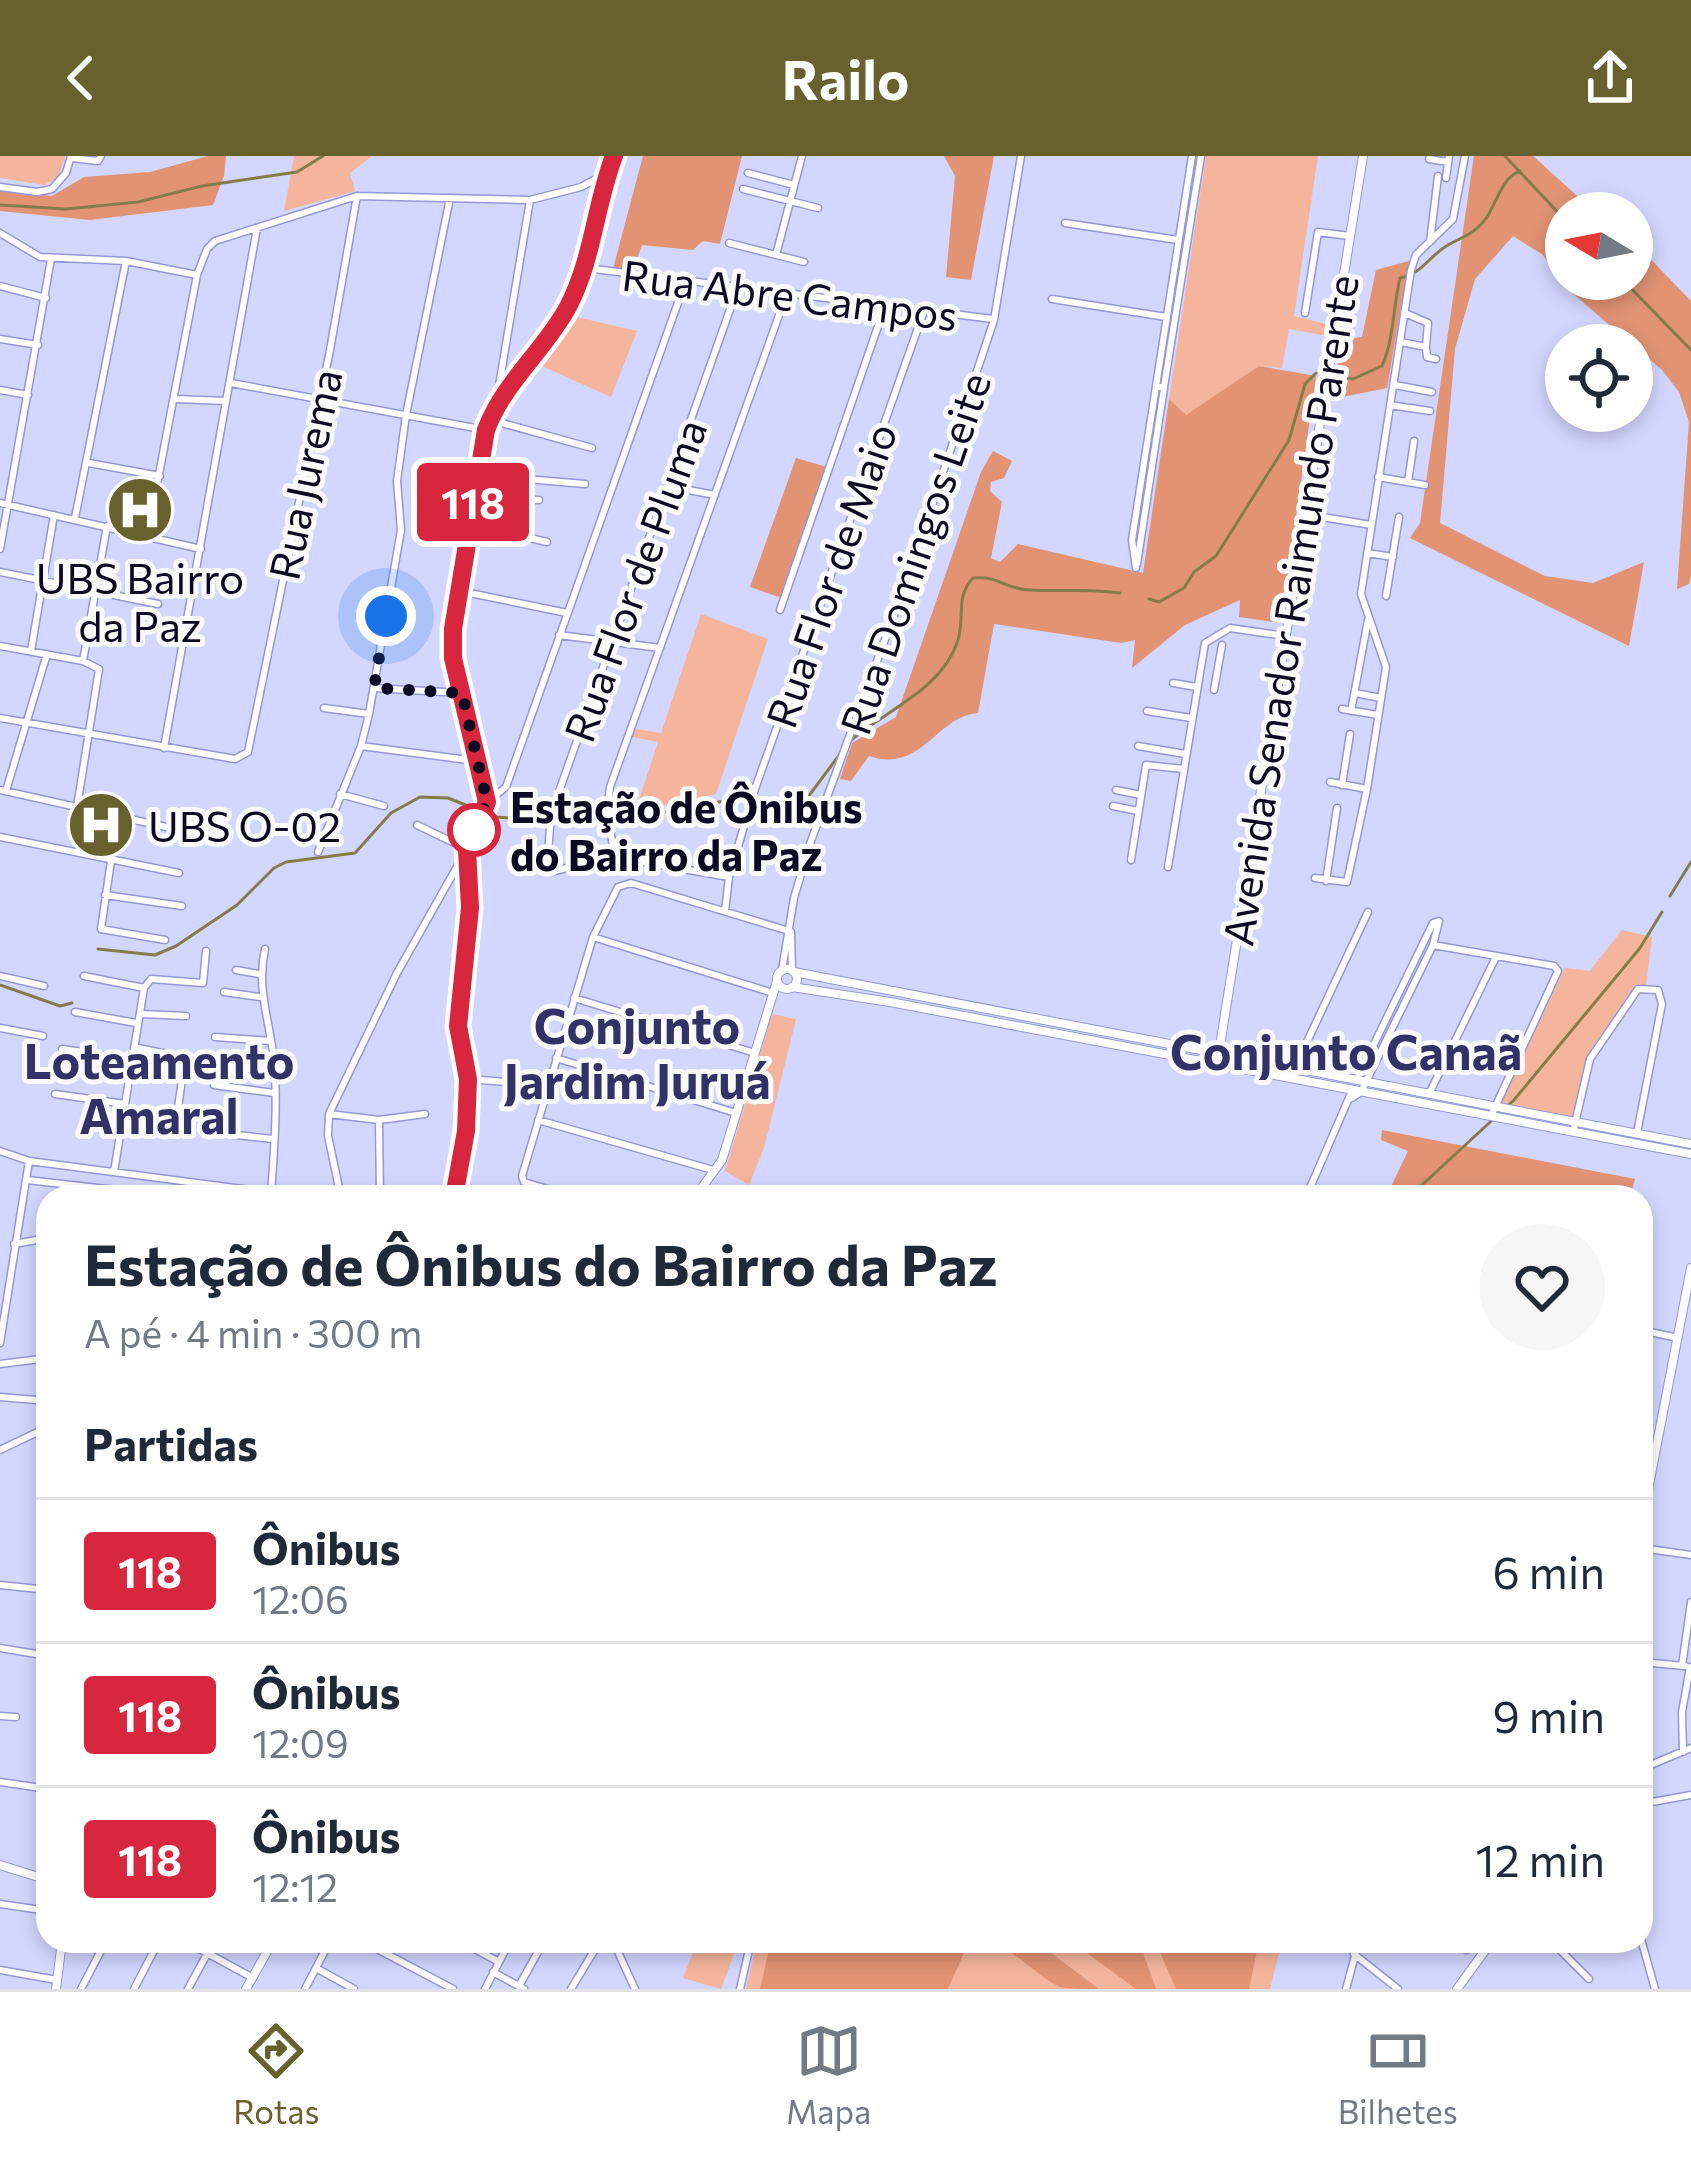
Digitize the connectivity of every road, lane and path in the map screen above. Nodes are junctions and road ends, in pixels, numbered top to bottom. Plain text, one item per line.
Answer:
1 (100, 156) edge
2 (614, 156) edge
3 (802, 156) edge
4 (1021, 156) edge
5 (1192, 156) edge
6 (1202, 156) edge
7 (1363, 156) edge
8 (1465, 156) edge
9 (71, 157) edge
10 (1429, 159) dead end
11 (1449, 159) edge
12 (608, 172) junction
13 (748, 173) dead end
14 (794, 185) junction
15 (0, 187) edge
16 (743, 189) dead end
17 (357, 196) junction
18 (450, 198) junction
19 (530, 200) junction
20 (790, 201) junction
21 (818, 208) dead end
22 (1064, 223) dead end
23 (257, 228) junction
24 (0, 233) edge
25 (1349, 236) junction
26 (1183, 241) junction
27 (1430, 242) junction
28 (729, 243) dead end
29 (776, 255) junction
30 (51, 259) junction
31 (126, 262) junction
32 (803, 262) dead end
33 (586, 268) junction
34 (197, 275) junction
35 (686, 280) junction
36 (0, 286) edge
37 (738, 287) junction
38 (787, 293) junction
39 (46, 298) junction
40 (1052, 299) dead end
41 (885, 306) junction
42 (924, 311) junction
43 (1305, 313) dead end
44 (1405, 313) junction
45 (1171, 318) junction
46 (994, 320) junction
47 (0, 339) edge
48 (1401, 342) junction
49 (38, 345) junction
50 (1426, 347) junction
51 (1436, 359) dead end
52 (231, 383) junction
53 (1394, 385) junction
54 (0, 390) edge
55 (1432, 392) dead end
56 (28, 395) junction
57 (320, 398) junction
58 (176, 399) junction
59 (228, 400) junction
60 (496, 404) junction
61 (1390, 405) junction
62 (1430, 411) dead end
63 (406, 415) junction
64 (490, 420) junction
65 (486, 430) junction
66 (1414, 441) dead end
67 (592, 448) dead end
68 (89, 463) junction
69 (477, 475) junction
70 (160, 476) junction
71 (1378, 477) junction
72 (1408, 482) junction
73 (585, 484) dead end
74 (1425, 485) dead end
75 (668, 486) junction
76 (715, 495) junction
77 (474, 499) junction
78 (539, 500) dead end
79 (3, 504) edge
80 (1304, 514) junction
81 (54, 515) junction
82 (1399, 517) dead end
83 (75, 518) junction
84 (470, 524) junction
85 (1371, 525) junction
86 (107, 526) junction
87 (147, 537) junction
88 (547, 542) dead end
89 (201, 549) junction
90 (0, 550) edge
91 (1367, 553) junction
92 (1393, 557) junction
93 (1136, 568) dead end
94 (0, 572) edge
95 (42, 581) junction
96 (460, 591) junction
97 (95, 592) junction
98 (1386, 596) dead end
99 (158, 604) dead end
100 (780, 610) dead end
101 (567, 614) junction
102 (1369, 619) junction
103 (559, 635) junction
104 (1285, 636) junction
105 (610, 642) junction
106 (1222, 645) dead end
107 (0, 646) edge
108 (659, 648) junction
109 (31, 651) junction
110 (47, 653) junction
111 (1203, 654) junction
112 (1220, 657) junction
113 (83, 661) junction
114 (1173, 683) dead end
115 (1197, 687) junction
116 (374, 688) junction
117 (1214, 690) dead end
118 (462, 693) junction
119 (1354, 693) junction
120 (1381, 698) junction
121 (324, 708) dead end
122 (1147, 711) dead end
123 (369, 714) junction
124 (1378, 715) junction
125 (0, 718) edge
126 (1191, 718) junction
127 (25, 723) junction
128 (90, 734) junction
129 (1350, 734) dead end
130 (361, 746) junction
131 (1138, 746) dead end
132 (164, 748) junction
133 (1185, 754) junction
134 (477, 761) junction
135 (1183, 770) junction
136 (1330, 782) dead end
137 (1342, 784) junction
138 (1367, 789) junction
139 (3, 790) edge
140 (1115, 790) dead end
141 (340, 794) junction
142 (1141, 795) junction
143 (486, 804) junction
144 (384, 806) dead end
145 (1113, 806) dead end
146 (76, 807) junction
147 (1337, 808) dead end
148 (1138, 811) junction
149 (416, 824) dead end
150 (184, 831) dead end
151 (0, 837) edge
152 (467, 849) junction
153 (318, 851) dead end
154 (615, 856) junction
155 (111, 860) junction
156 (1132, 860) dead end
157 (1168, 867) dead end
158 (179, 872) dead end
159 (729, 877) junction
160 (1315, 878) dead end
161 (1326, 880) junction
162 (105, 895) junction
163 (182, 906) dead end
164 (725, 911) junction
165 (1368, 912) dead end
166 (789, 928) junction
167 (593, 937) junction
168 (165, 940) dead end
169 (265, 949) dead end
170 (206, 951) dead end
171 (1496, 957) junction
172 (236, 970) dead end
173 (855, 970) dead end
174 (789, 971) junction
175 (867, 972) dead end
176 (259, 974) junction
177 (0, 976) edge
178 (85, 976) dead end
179 (777, 981) junction
180 (44, 986) dead end
181 (853, 986) junction
182 (144, 988) junction
183 (791, 988) junction
184 (865, 988) junction
185 (224, 992) dead end
186 (773, 993) junction
187 (260, 997) junction
188 (574, 998) junction
189 (768, 1010) junction
190 (75, 1012) dead end
191 (140, 1014) junction
192 (186, 1016) dead end
193 (138, 1024) junction
194 (0, 1028) edge
195 (44, 1036) dead end
196 (214, 1037) dead end
197 (272, 1041) junction
198 (134, 1047) junction
199 (62, 1049) dead end
200 (755, 1053) junction
201 (556, 1058) junction
202 (132, 1059) junction
203 (1218, 1059) junction
204 (1293, 1074) junction
205 (468, 1079) junction
206 (214, 1085) dead end
207 (548, 1085) junction
208 (1357, 1089) junction
209 (55, 1094) dead end
210 (274, 1094) junction
211 (1428, 1099) junction
212 (125, 1104) junction
213 (178, 1108) dead end
214 (1492, 1112) junction
215 (329, 1114) junction
216 (425, 1114) dead end
217 (737, 1114) junction
218 (380, 1120) junction
219 (538, 1120) junction
220 (1574, 1127) junction
221 (209, 1132) dead end
222 (1636, 1138) junction
223 (273, 1139) junction
224 (1691, 1144) edge
225 (0, 1151) edge
226 (1691, 1154) edge
227 (29, 1161) junction
228 (114, 1172) junction
229 (717, 1172) junction
230 (27, 1180) junction
231 (177, 1181) junction
232 (71, 1185) edge
233 (177, 1185) edge
234 (206, 1185) edge
235 (271, 1185) edge
236 (338, 1185) edge
237 (380, 1185) edge
238 (456, 1185) edge
239 (534, 1185) edge
240 (706, 1185) edge
241 (1312, 1185) edge
242 (36, 1240) edge
243 (14, 1244) junction
244 (1691, 1268) edge
245 (1686, 1324) edge
246 (1653, 1332) edge
247 (1678, 1337) junction
248 (0, 1343) edge
249 (36, 1360) edge
250 (0, 1364) edge
251 (0, 1396) edge
252 (36, 1400) edge
253 (36, 1433) edge
254 (0, 1450) edge
255 (1653, 1465) edge
256 (1653, 1550) edge
257 (1691, 1555) edge
258 (0, 1585) edge
259 (36, 1589) edge
260 (1691, 1602) edge
261 (0, 1648) edge
262 (36, 1654) edge
263 (1653, 1662) edge
264 (1688, 1666) edge
265 (0, 1716) edge
266 (16, 1718) dead end
267 (1687, 1750) edge
268 (1653, 1764) edge
269 (0, 1782) edge
270 (36, 1787) edge
271 (1691, 1797) edge
272 (1653, 1802) edge
273 (0, 1865) edge
274 (36, 1876) edge
275 (0, 1904) edge
276 (36, 1909) edge
277 (61, 1953) edge
278 (100, 1953) edge
279 (153, 1953) edge
280 (207, 1953) joint
281 (267, 1953) edge
282 (324, 1953) edge
283 (385, 1953) edge
284 (482, 1953) edge
285 (504, 1953) edge
286 (538, 1953) edge
287 (592, 1953) edge
288 (619, 1953) edge
289 (749, 1953) edge
290 (1483, 1953) edge
291 (1562, 1953) edge
292 (1645, 1953) edge
293 (1354, 1954) joint
294 (499, 1962) junction
295 (316, 1968) junction
296 (0, 1970) edge
297 (494, 1972) junction
298 (253, 1978) junction
299 (1589, 1979) dead end
300 (57, 1984) edge
301 (631, 1986) edge
302 (521, 1988) edge
303 (81, 1989) edge
304 (134, 1989) edge
305 (188, 1989) edge
306 (247, 1989) edge
307 (304, 1989) edge
308 (354, 1989) edge
309 (453, 1989) edge
310 (484, 1989) edge
311 (571, 1989) edge
312 (740, 1989) edge
313 (1346, 1989) edge
314 (1398, 1989) edge
315 (1456, 1989) edge
316 (1655, 1989) edge

1 - 9 street
2 - 12 street
3 - 14 street
4 - 46 street, Rua Domingos Leite
5 - 26 street
6 - 26 street
7 - 25 street, Avenida Senador Raimundo Parente
8 - 27 street
9 - 15 street
10 - 11 street
11 - 27 street
12 - 19 street
12 - 33 street
13 - 14 street
14 - 20 street
16 - 20 street
17 - 18 street
17 - 23 street
17 - 57 street, Rua Jurema
18 - 19 street
18 - 63 street
19 - 60 street
20 - 21 street
20 - 29 street
22 - 26 street
23 - 34 street
23 - 52 street
24 - 30 street
25 - 43 street
25 - 80 street, Avenida Senador Raimundo Parente
26 - 45 street
27 - 44 street
28 - 29 street
29 - 32 street
30 - 31 street
30 - 39 street
31 - 34 street
31 - 68 street
33 - 35 street, Rua Abre Campos
33 - 60 street
34 - 58 street
35 - 37 street, Rua Abre Campos
35 - 101 street
36 - 39 street
37 - 38 street, Rua Abre Campos
37 - 75 street, Rua Flor de Pluma
38 - 41 street, Rua Abre Campos
38 - 76 street
39 - 49 street
40 - 45 street
41 - 42 street, Rua Abre Campos
41 - 100 street
42 - 46 street, Rua Abre Campos
42 - 159 street, Rua Flor de Maio
44 - 48 street
44 - 50 street
45 - 93 street
46 - 166 street, Rua Domingos Leite
47 - 49 street
48 - 50 street
48 - 53 street
49 - 56 street
50 - 51 street
52 - 57 street
52 - 59 street
53 - 55 street
53 - 61 street
54 - 56 street
56 - 79 street
57 - 63 street
57 - 132 street, Rua Jurema
58 - 59 street
58 - 70 street
59 - 89 street
60 - 64 street
61 - 62 street
61 - 71 street
63 - 65 street
63 - 116 street
64 - 65 street
64 - 67 street
65 - 69 street
66 - 72 street
68 - 70 street
68 - 83 street
69 - 73 street
69 - 77 street
70 - 87 street
71 - 72 street
71 - 85 street
72 - 74 street
75 - 76 street
75 - 105 street, Rua Flor de Pluma
76 - 108 street
77 - 78 street
77 - 84 street
79 - 81 street
79 - 90 street
80 - 85 street
80 - 104 street, Avenida Senador Raimundo Parente
81 - 83 street
81 - 95 street
82 - 92 street
83 - 86 street
84 - 88 street
84 - 96 street
85 - 91 street
86 - 87 street
86 - 97 street
87 - 89 street
89 - 132 street
91 - 92 street
91 - 102 street
92 - 98 street
94 - 95 street
95 - 97 street
95 - 109 street
96 - 101 street
96 - 118 street
97 - 99 street
97 - 113 street
101 - 103 street
102 - 119 street
102 - 120 street
103 - 105 street
103 - 143 street
104 - 111 street
104 - 203 street, Avenida Senador Raimundo Parente
105 - 108 street
105 - 154 street, Rua Flor de Pluma
106 - 112 street
107 - 109 street
108 - 154 street
109 - 110 street
110 - 113 street
110 - 127 street
111 - 112 street
111 - 115 street
112 - 117 street
113 - 128 street
114 - 115 street
115 - 126 street
116 - 118 street
116 - 123 street
118 - 134 street
119 - 120 street
119 - 124 street
120 - 124 street
121 - 123 street
122 - 126 street
123 - 130 street
124 - 138 street
125 - 127 street
126 - 133 street
127 - 128 street
127 - 139 street
128 - 132 street
128 - 146 street
129 - 137 street
130 - 134 street
130 - 141 street
131 - 133 street
133 - 135 street
134 - 143 street
135 - 142 street
135 - 157 street
136 - 137 street
137 - 138 street
138 - 161 street
139 - 146 street
140 - 142 street
141 - 144 street
141 - 153 street
142 - 148 street
143 - 152 street
145 - 148 street
146 - 150 street
147 - 161 street
148 - 156 street
149 - 152 street
151 - 155 street
152 - 205 street
152 - 215 street
154 - 159 street
155 - 158 street
155 - 162 street
159 - 164 street, Rua Flor de Maio
160 - 161 street
162 - 163 street
162 - 168 street
164 - 166 street
164 - 167 street
165 - 204 street
166 - 174 street, Rua Domingos Leite
167 - 186 street
167 - 188 street
169 - 176 street
170 - 182 street
171 - 208 street
171 - 211 street
171 - 214 street
172 - 176 street
173 - 181 street
174 - 179 street
174 - 181 street
174 - 183 street
175 - 184 street
176 - 187 street
177 - 180 street
178 - 182 street
179 - 183 street
179 - 186 street
181 - 184 street
182 - 191 street
183 - 189 street
183 - 203 street
184 - 203 street
185 - 187 street
186 - 189 street
187 - 197 street
188 - 200 street
188 - 201 street
189 - 200 street
190 - 193 street
191 - 192 street
191 - 193 street
193 - 198 street
194 - 195 street
196 - 197 street
197 - 210 street
198 - 202 street
198 - 213 street
199 - 202 street
200 - 217 street
201 - 207 street
201 - 217 street
202 - 212 street
203 - 204 street
204 - 208 street
205 - 207 street
205 - 238 street
206 - 210 street
207 - 219 street
208 - 211 street
208 - 241 street
209 - 212 street
210 - 223 street
211 - 214 street
212 - 228 street
214 - 220 street
215 - 218 street
215 - 236 street
216 - 218 street
217 - 229 street
218 - 237 street
219 - 229 street
219 - 239 street
220 - 222 street
220 - 222 street
221 - 223 street
222 - 224 street
222 - 226 street
223 - 235 street
225 - 227 street
227 - 228 street
227 - 230 street
228 - 231 street
229 - 240 street
230 - 232 street
230 - 243 street
231 - 233 street
231 - 234 street
242 - 243 street
243 - 248 street
244 - 245 street
245 - 247 street
246 - 247 street
247 - 255 street
249 - 250 street
251 - 252 street
253 - 254 street
256 - 257 street
258 - 259 street
260 - 264 street
261 - 262 street
263 - 264 street
264 - 267 street
265 - 266 street
267 - 268 street
269 - 270 street
271 - 272 street
273 - 274 street
275 - 276 street
277 - 300 street
278 - 303 street
279 - 304 street
280 - 298 street
280 - 305 street
281 - 298 street
282 - 295 street
283 - 309 street
284 - 294 street
285 - 294 street
286 - 302 street
287 - 311 street
288 - 301 street
289 - 312 street
290 - 315 street
291 - 299 street
292 - 316 street
293 - 313 street
293 - 314 street
294 - 297 street
295 - 307 street
295 - 308 street
296 - 300 street
297 - 302 street
297 - 310 street
298 - 306 street

